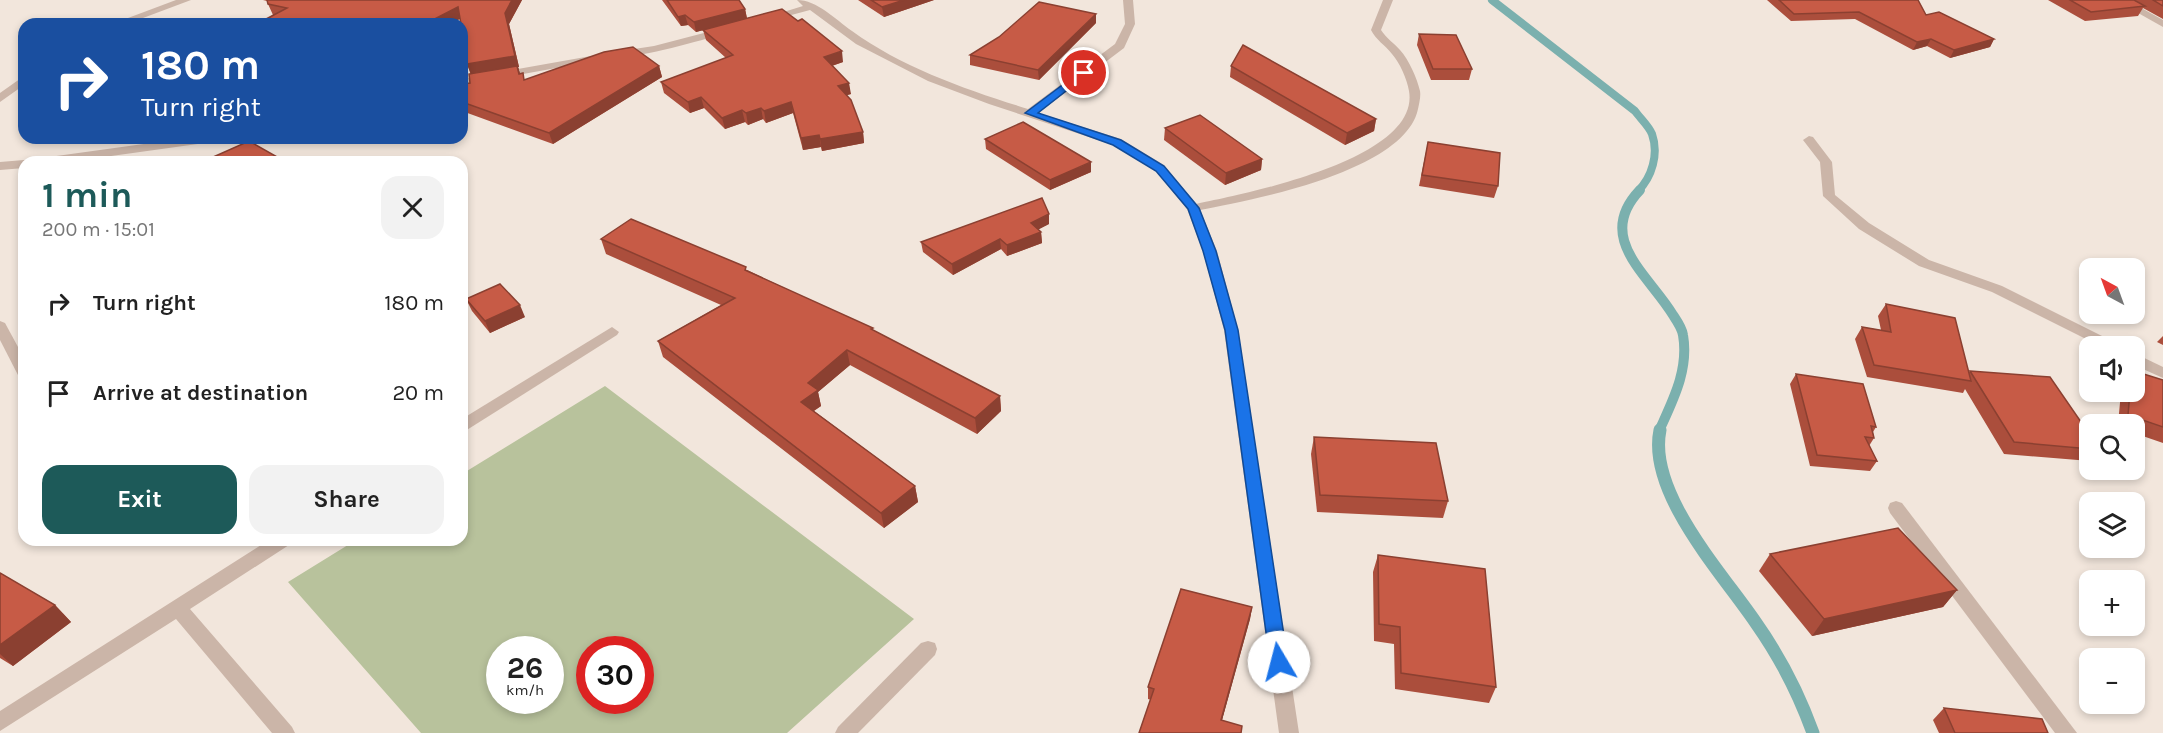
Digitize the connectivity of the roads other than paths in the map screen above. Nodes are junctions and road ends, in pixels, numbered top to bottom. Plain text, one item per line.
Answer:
1 (154, 0) edge
2 (186, 0) edge
3 (1128, 0) edge
4 (1388, 0) edge
5 (2120, 0) edge
6 (806, 4) edge
7 (141, 15) junction
8 (133, 18) edge
9 (757, 22) edge
10 (2163, 24) edge
11 (736, 28) edge
12 (468, 81) edge
13 (18, 84) edge
14 (0, 99) edge
15 (1030, 113) junction
16 (1809, 140) dead end
17 (170, 144) edge
18 (84, 156) edge
19 (18, 164) edge
20 (0, 166) edge
21 (1193, 208) junction
22 (0, 326) edge
23 (612, 332) dead end
24 (2091, 336) edge
25 (18, 361) edge
26 (2145, 364) edge
27 (2163, 373) edge
28 (468, 423) edge
29 (1896, 508) dead end
30 (274, 546) edge
31 (177, 607) junction
32 (928, 650) dead end
33 (0, 722) edge
34 (285, 733) edge
35 (845, 733) edge
36 (1289, 733) edge
37 (2067, 733) edge

1 - 7 street
2 - 7 street
3 - 15 street
4 - 21 street
5 - 10 street
6 - 9 street
6 - 15 street
7 - 8 street
11 - 12 street
13 - 14 street
15 - 21 street
16 - 24 street
17 - 18 street
19 - 20 street
21 - 36 street
22 - 25 street
23 - 28 street
26 - 27 street
29 - 37 street
30 - 31 street
31 - 33 street
31 - 34 street
32 - 35 street

